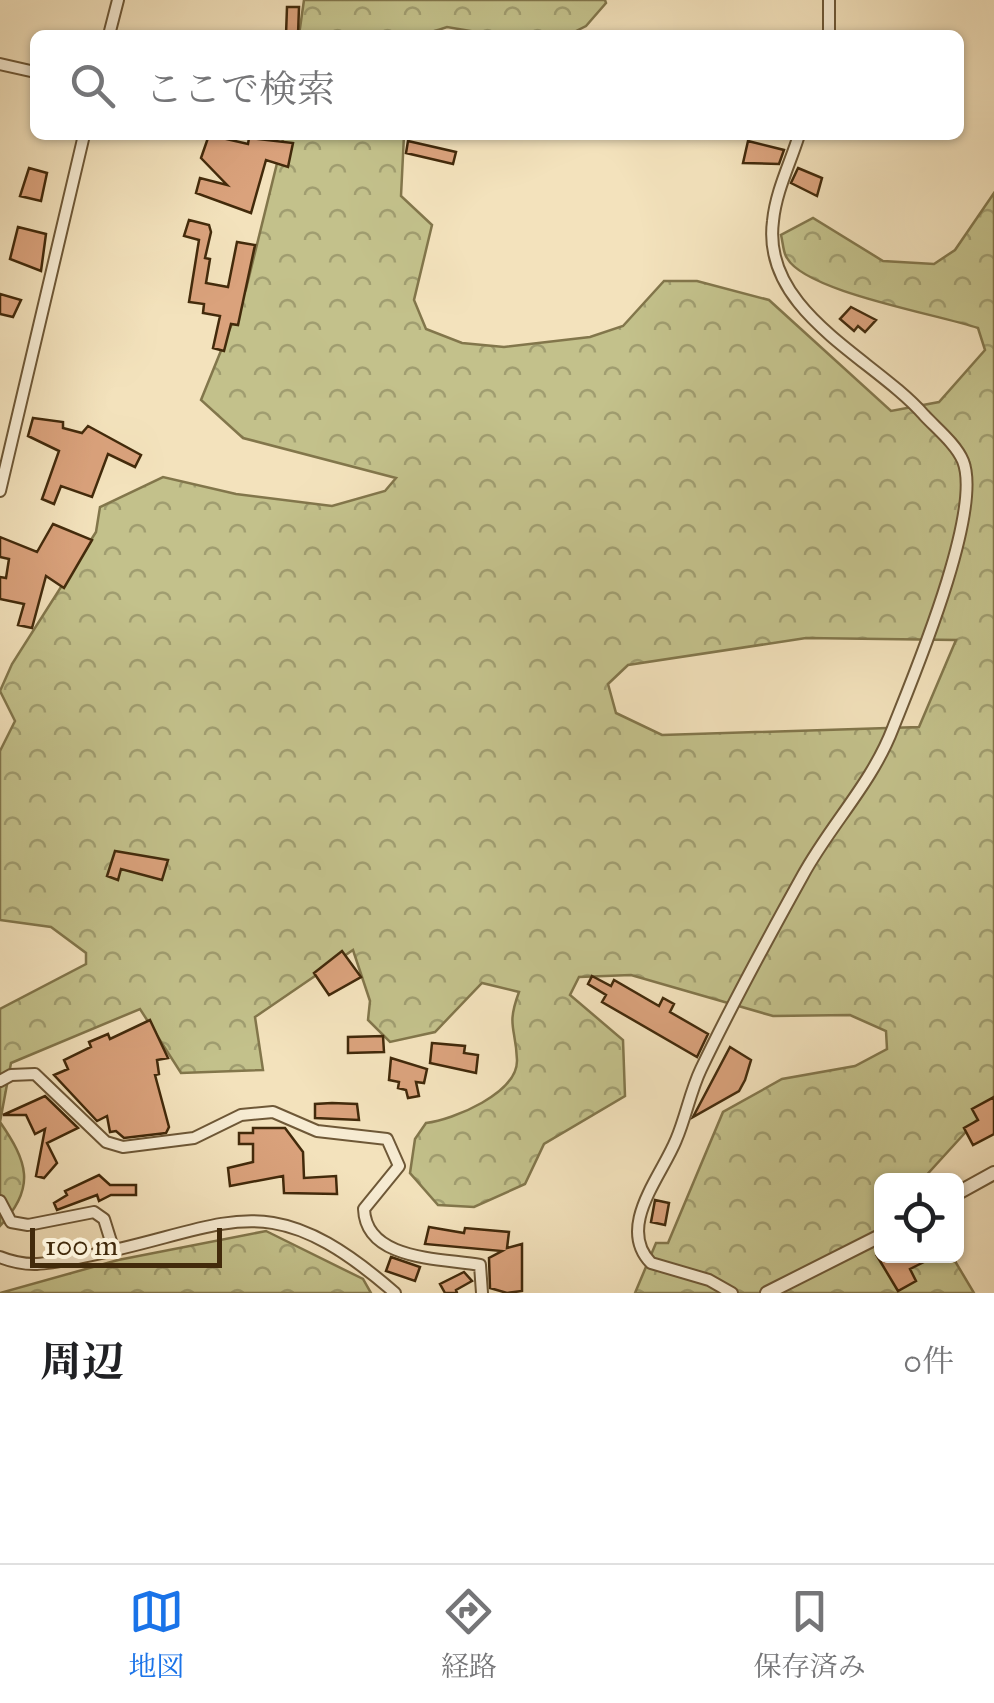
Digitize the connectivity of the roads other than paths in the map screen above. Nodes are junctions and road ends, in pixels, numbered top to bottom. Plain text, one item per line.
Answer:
1 (118, 0) edge
2 (828, 0) edge
3 (110, 30) edge
4 (829, 30) edge
5 (0, 64) edge
6 (30, 71) edge
7 (83, 140) edge
8 (797, 140) edge
9 (0, 491) edge
10 (0, 1081) edge
11 (994, 1173) edge
12 (964, 1190) edge
13 (0, 1201) edge
14 (874, 1239) edge
15 (114, 1251) junction
16 (0, 1257) edge
17 (395, 1293) edge
18 (482, 1293) edge
19 (732, 1293) edge
20 (767, 1293) edge

1 - 3 street
2 - 4 street
5 - 6 street
7 - 9 street
8 - 19 street
10 - 18 street
11 - 12 street
13 - 15 street
14 - 20 street
15 - 16 street
15 - 17 street

